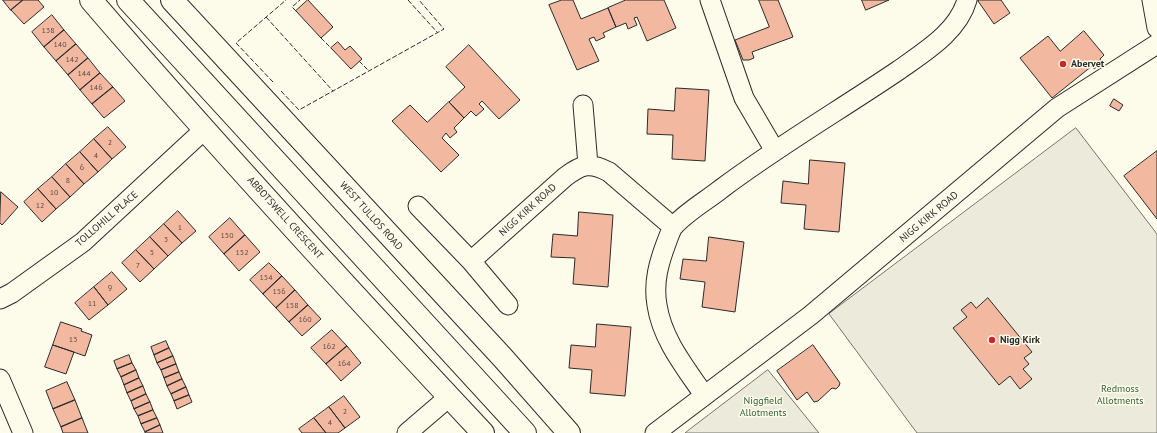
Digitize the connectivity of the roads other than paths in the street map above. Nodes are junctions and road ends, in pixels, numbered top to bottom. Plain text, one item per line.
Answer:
1 (91, 0) edge
2 (128, 0) edge
3 (172, 0) edge
4 (710, 0) edge
5 (967, 0) edge
6 (1152, 0) edge
7 (1157, 28) edge
8 (1157, 44) edge
9 (583, 104) dead end
10 (205, 129) junction
11 (775, 151) junction
12 (588, 165) junction
13 (418, 206) dead end
14 (673, 227) junction
15 (471, 262) junction
16 (0, 299) edge
17 (508, 305) dead end
18 (0, 379) edge
19 (704, 395) junction
20 (449, 397) junction
21 (23, 433) edge
22 (407, 433) edge
23 (483, 433) edge
24 (525, 433) edge
25 (569, 433) edge
26 (655, 433) edge

1 - 10 main road, ABBOTSWELL CRESCENT
2 - 24 main road
3 - 25 main road, WEST TULLOS ROAD
4 - 11 street
5 - 11 street
6 - 7 street
8 - 19 street, NIGG KIRK ROAD
9 - 12 street
10 - 16 street, TOLLOHILL PLACE
10 - 20 main road, ABBOTSWELL CRESCENT
11 - 14 street
12 - 14 street
12 - 15 street, NIGG KIRK ROAD
13 - 15 street
14 - 19 street
15 - 17 street
18 - 21 street
19 - 26 street, NIGG KIRK ROAD
20 - 22 street
20 - 23 main road, ABBOTSWELL CRESCENT

